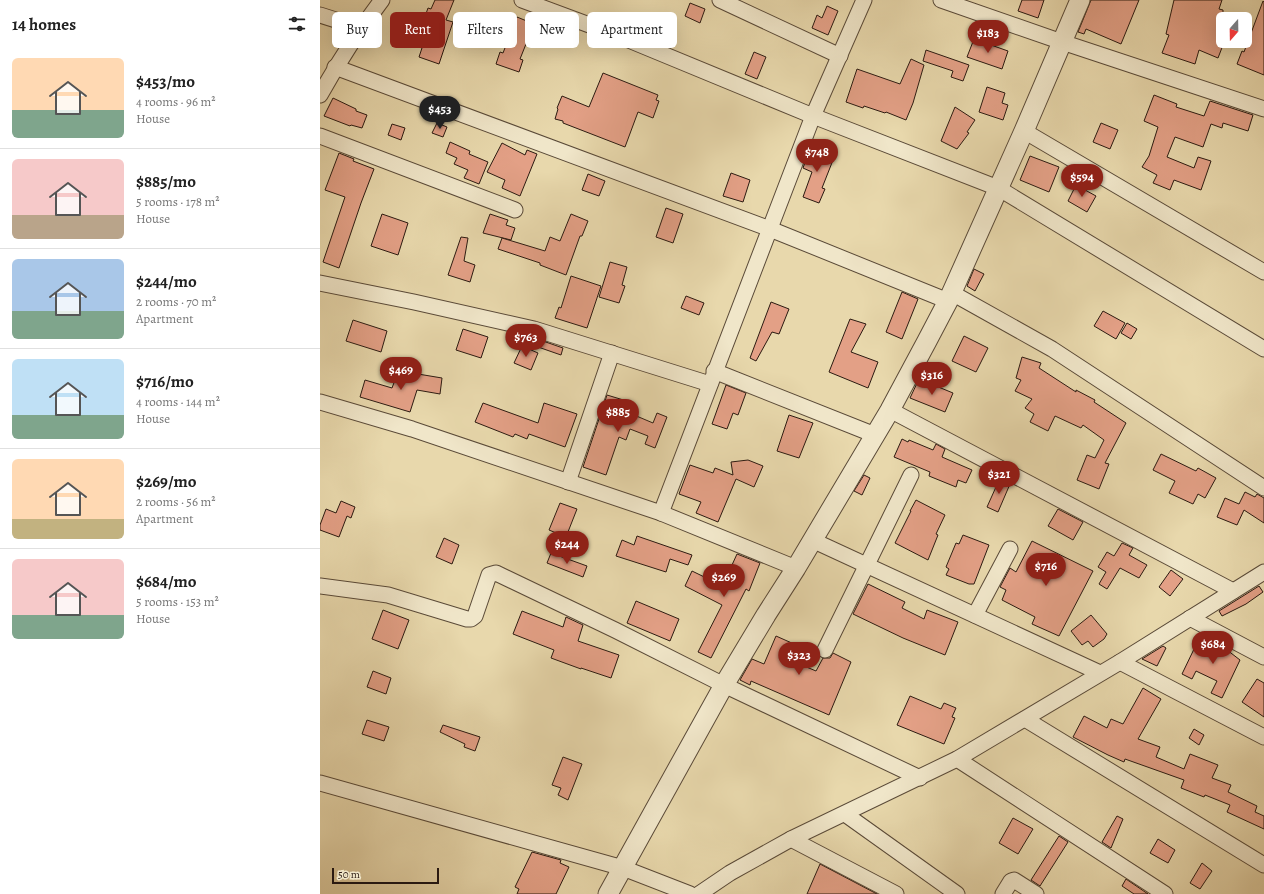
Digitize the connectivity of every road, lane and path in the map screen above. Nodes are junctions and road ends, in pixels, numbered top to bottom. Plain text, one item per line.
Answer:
1 (382, 0) edge
2 (522, 0) edge
3 (720, 0) edge
4 (864, 0) edge
5 (941, 0) edge
6 (1080, 0) edge
7 (373, 12) edge
8 (320, 16) edge
9 (332, 20) edge
10 (1062, 42) junction
11 (348, 48) edge
12 (840, 56) junction
13 (335, 67) junction
14 (320, 95) edge
15 (1264, 109) edge
16 (813, 116) junction
17 (1024, 131) junction
18 (320, 136) edge
19 (998, 188) junction
20 (515, 210) dead end
21 (770, 229) junction
22 (1264, 272) edge
23 (320, 283) edge
24 (950, 297) junction
25 (1264, 349) edge
26 (612, 353) junction
27 (712, 378) junction
28 (320, 402) edge
29 (890, 410) junction
30 (875, 435) junction
31 (911, 475) dead end
32 (568, 482) junction
33 (1264, 488) edge
34 (661, 513) junction
35 (812, 540) junction
36 (1010, 549) dead end
37 (866, 565) junction
38 (796, 568) junction
39 (1264, 572) edge
40 (320, 586) edge
41 (1234, 591) junction
42 (975, 615) junction
43 (1190, 618) junction
44 (825, 650) dead end
45 (1264, 656) edge
46 (1120, 662) junction
47 (1100, 673) junction
48 (724, 685) junction
49 (1025, 719) junction
50 (1264, 738) edge
51 (957, 760) junction
52 (920, 778) junction
53 (320, 782) edge
54 (845, 814) junction
55 (792, 839) junction
56 (1264, 865) edge
57 (623, 868) junction
58 (608, 894) edge
59 (690, 894) edge
60 (699, 894) edge
61 (896, 894) edge
62 (957, 894) edge
63 (1003, 894) edge
64 (1036, 894) edge
65 (1166, 894) edge

1 - 7 street
2 - 16 street
3 - 12 street
4 - 12 street
5 - 10 street
6 - 10 street
8 - 9 street
10 - 15 street
10 - 17 street
11 - 13 street
12 - 16 street
13 - 14 street
13 - 21 street
16 - 19 street
16 - 21 street
17 - 19 street
17 - 22 street
18 - 20 street
19 - 24 street
19 - 25 street
21 - 24 street
21 - 27 street
23 - 26 street
24 - 29 street
24 - 33 street
26 - 27 street
26 - 32 street
27 - 30 street
27 - 34 street
28 - 32 street
29 - 30 street
29 - 41 street
30 - 35 street
31 - 37 street
32 - 34 street
34 - 38 street
35 - 37 street
35 - 38 street
36 - 42 street
37 - 42 street
37 - 44 street
38 - 48 street
39 - 41 street
40 - 48 street
41 - 43 street
42 - 47 street
43 - 45 street
43 - 46 street
46 - 47 street
46 - 50 street
47 - 49 street
48 - 52 street
48 - 57 street
49 - 51 street
49 - 56 street
51 - 52 street
51 - 65 street
52 - 54 street
53 - 57 street
54 - 55 street
54 - 62 street
55 - 60 street
55 - 61 street
57 - 58 street
57 - 59 street
63 - 64 street

